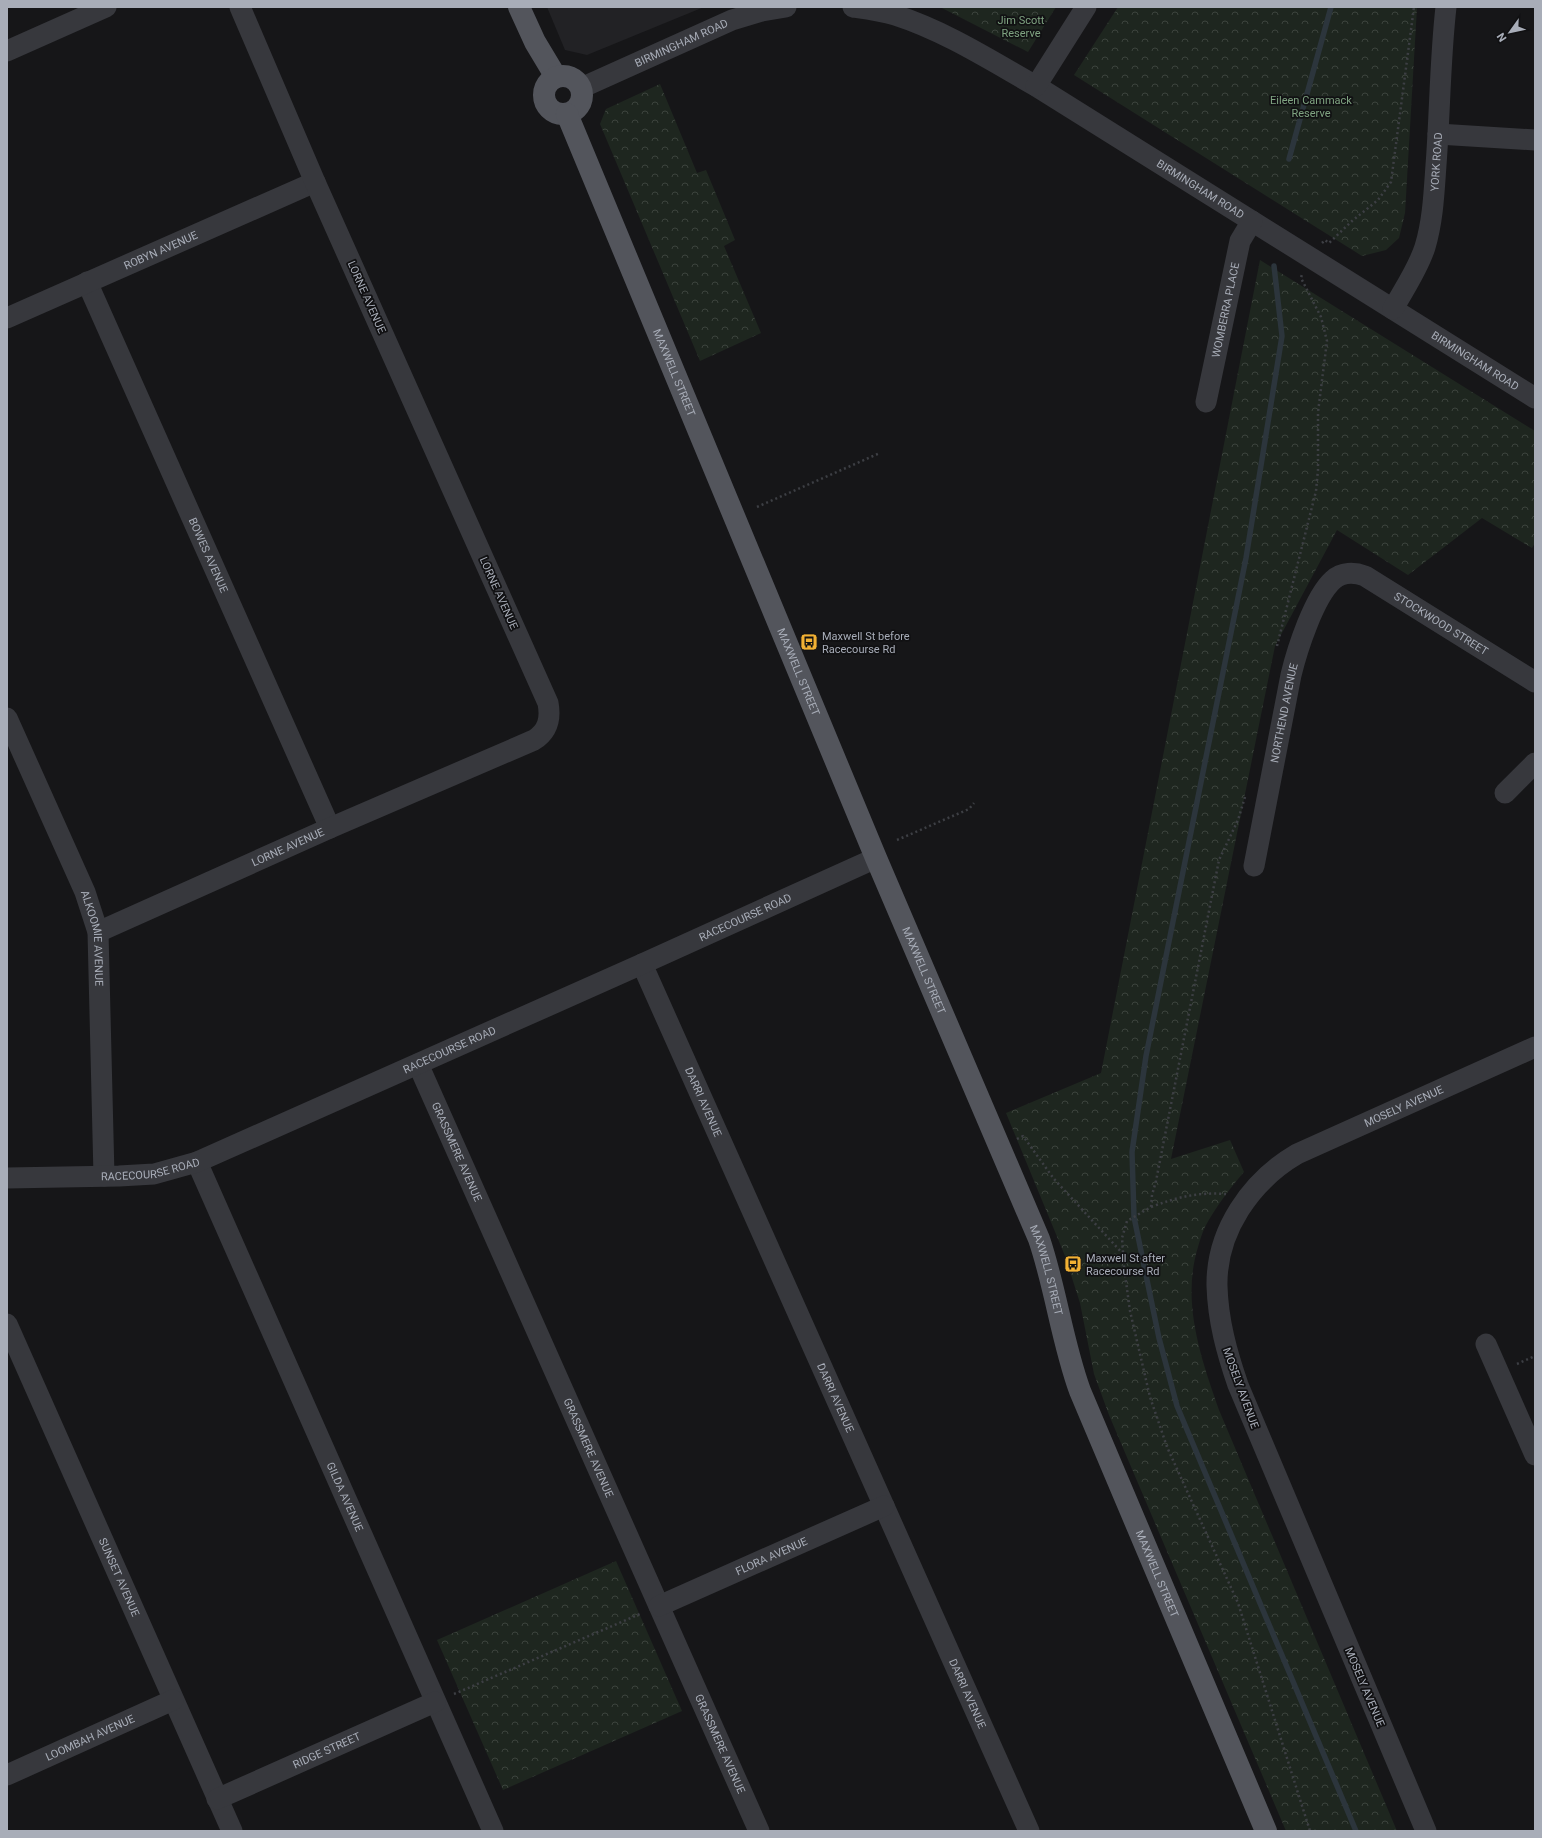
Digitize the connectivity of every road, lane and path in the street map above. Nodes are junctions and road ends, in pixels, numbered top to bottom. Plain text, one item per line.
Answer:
1 (106, 7) edge
2 (240, 7) edge
3 (519, 7) edge
4 (786, 7) edge
5 (853, 7) edge
6 (1086, 7) edge
7 (1414, 7) edge
8 (1446, 7) edge
9 (7, 51) edge
10 (556, 78) junction
11 (1036, 86) junction
12 (581, 88) junction
13 (567, 114) junction
14 (1438, 134) junction
15 (1535, 140) edge
16 (316, 182) junction
17 (1252, 221) junction
18 (1325, 240) dead end
19 (1301, 278) dead end
20 (87, 282) junction
21 (1393, 309) junction
22 (7, 318) edge
23 (1535, 398) edge
24 (1206, 402) dead end
25 (880, 453) dead end
26 (757, 507) dead end
27 (1344, 574) joint
28 (1276, 650) dead end
29 (1535, 682) edge
30 (7, 718) edge
31 (1535, 763) edge
32 (1504, 793) dead end
33 (1246, 794) dead end
34 (974, 803) dead end
35 (330, 828) junction
36 (897, 840) dead end
37 (876, 858) junction
38 (1254, 866) dead end
39 (98, 932) junction
40 (642, 964) junction
41 (1535, 1046) edge
42 (418, 1064) junction
43 (998, 1147) junction
44 (197, 1162) junction
45 (104, 1176) junction
46 (7, 1178) edge
47 (1246, 1199) junction
48 (1151, 1207) junction
49 (1124, 1255) junction
50 (7, 1324) edge
51 (1486, 1344) dead end
52 (1535, 1455) edge
53 (884, 1506) junction
54 (659, 1606) junction
55 (173, 1700) junction
56 (435, 1702) junction
57 (7, 1775) edge
58 (217, 1799) junction
59 (232, 1831) edge
60 (492, 1831) edge
61 (759, 1831) edge
62 (1029, 1831) edge
63 (1266, 1831) edge
64 (1310, 1831) edge
65 (1426, 1831) edge

1 - 9 street
2 - 16 street, LORNE AVENUE
3 - 10 main road
4 - 12 street, BIRMINGHAM ROAD
5 - 11 street, BIRMINGHAM ROAD
6 - 11 street
7 - 18 path
8 - 14 street, YORK ROAD
10 - 12 main road
10 - 13 main road
11 - 17 street, BIRMINGHAM ROAD
12 - 13 main road
13 - 37 main road, MAXWELL STREET
14 - 15 street
14 - 21 street, YORK ROAD
16 - 20 street, ROBYN AVENUE
16 - 35 street, LORNE AVENUE
17 - 21 street, BIRMINGHAM ROAD
17 - 24 street, WOMBERRA PLACE
19 - 28 path
20 - 22 street, ROBYN AVENUE
20 - 35 street, BOWES AVENUE
21 - 23 street, BIRMINGHAM ROAD
25 - 26 path
27 - 29 street, STOCKWOOD STREET
27 - 38 street, NORTHEND AVENUE
30 - 39 street, ALKOOMIE AVENUE
31 - 32 street
33 - 48 path
34 - 36 path
35 - 39 street, LORNE AVENUE
37 - 40 street, RACECOURSE ROAD
37 - 43 main road, MAXWELL STREET
39 - 45 street, ALKOOMIE AVENUE
40 - 42 street, RACECOURSE ROAD
40 - 53 street, DARRI AVENUE
41 - 47 street, MOSELY AVENUE
42 - 44 street, RACECOURSE ROAD
42 - 54 street, GRASSMERE AVENUE
43 - 49 path
43 - 63 main road, MAXWELL STREET
44 - 45 street, RACECOURSE ROAD
44 - 56 street, GILDA AVENUE
45 - 46 street, RACECOURSE ROAD
47 - 48 path
47 - 65 street, MOSELY AVENUE
48 - 49 path
49 - 64 path
50 - 55 street, SUNSET AVENUE
51 - 52 street
53 - 54 street, FLORA AVENUE
53 - 62 street, DARRI AVENUE
54 - 56 path
54 - 61 street, GRASSMERE AVENUE
55 - 57 street, LOOMBAH AVENUE
55 - 58 street, SUNSET AVENUE
56 - 58 street, RIDGE STREET
56 - 60 street, GILDA AVENUE
58 - 59 street, SUNSET AVENUE

